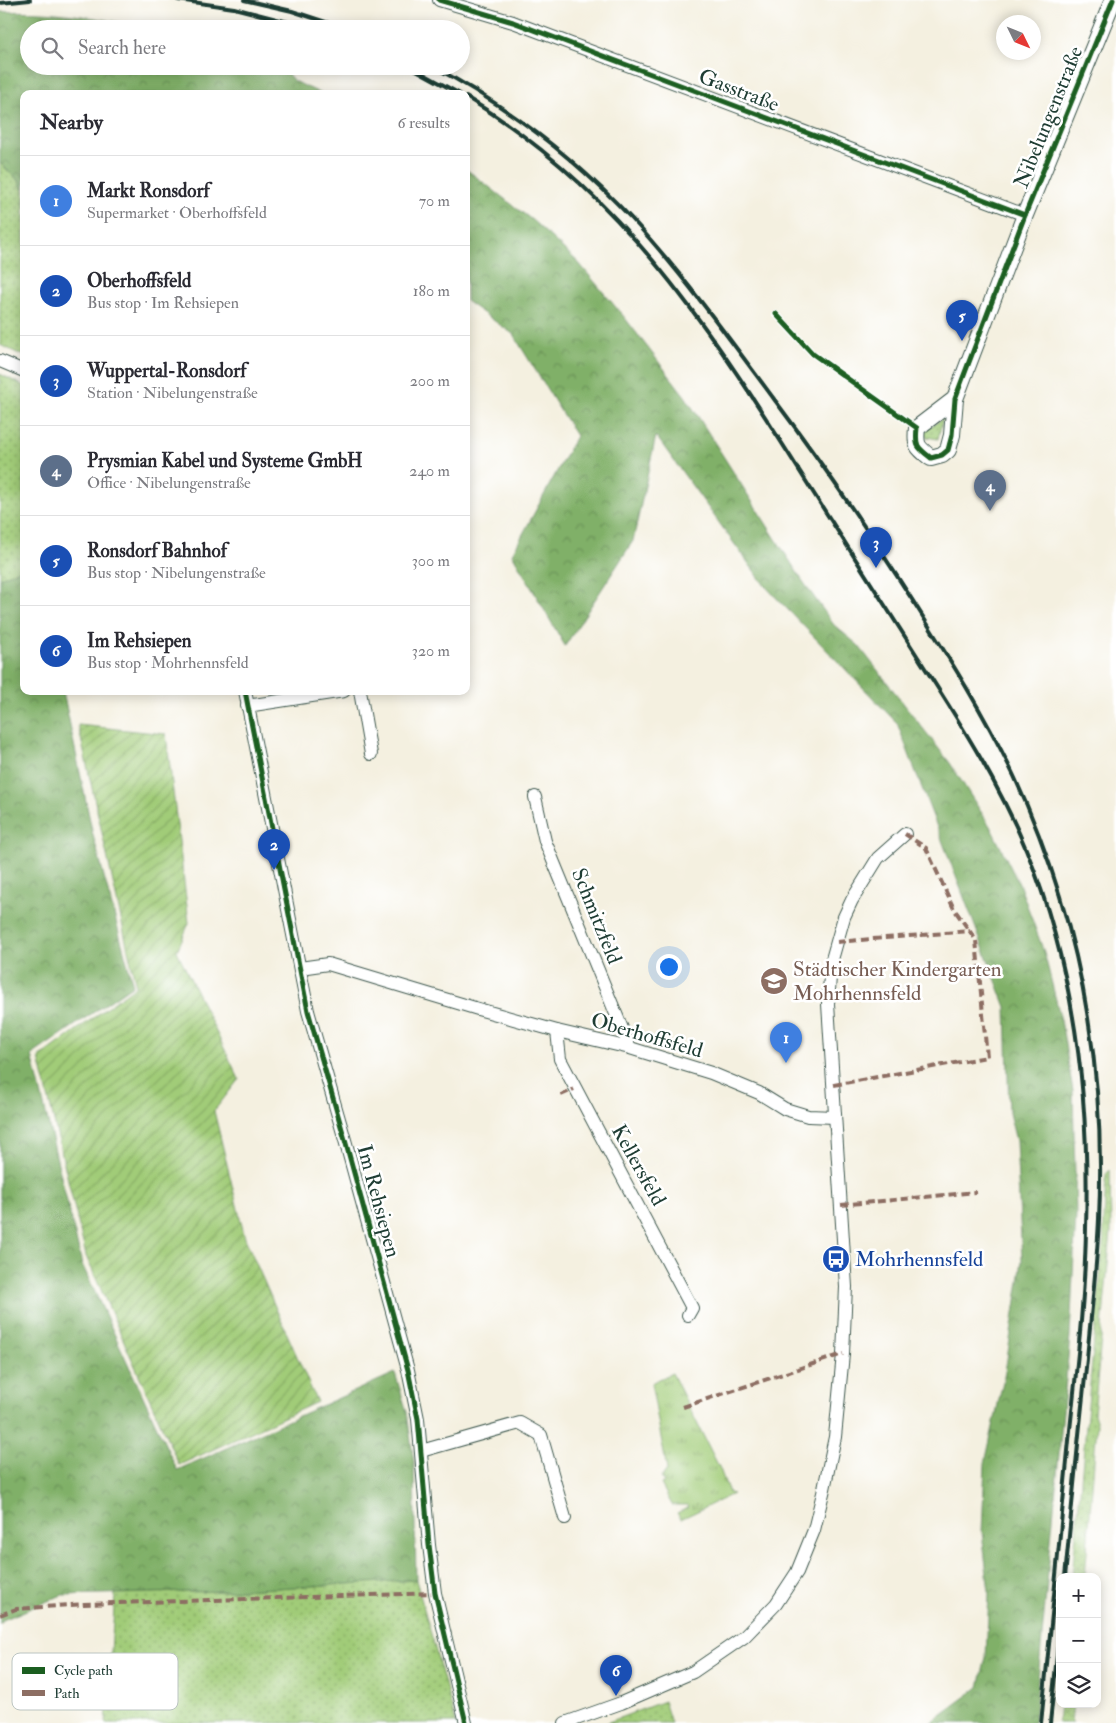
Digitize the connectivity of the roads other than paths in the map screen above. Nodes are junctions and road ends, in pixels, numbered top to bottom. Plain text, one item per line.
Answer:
1 (439, 0) edge
2 (1114, 1) edge
3 (1025, 216) junction
4 (0, 361) edge
5 (20, 369) edge
6 (955, 399) dead end
7 (245, 695) edge
8 (318, 695) edge
9 (361, 695) edge
10 (247, 706) junction
11 (371, 754) dead end
12 (536, 797) dead end
13 (905, 834) dead end
14 (300, 968) junction
15 (557, 1031) junction
16 (630, 1048) junction
17 (835, 1117) junction
18 (688, 1315) dead end
19 (421, 1451) junction
20 (565, 1518) dead end
21 (466, 1723) edge
22 (565, 1723) edge

1 - 3 street, Gasstraße
2 - 3 street, Nibelungenstraße
3 - 6 street, Nibelungenstraße
4 - 5 street
7 - 10 street, Im Rehsiepen
8 - 10 street
9 - 11 street
10 - 14 street, Im Rehsiepen
12 - 16 street, Schmitzfeld
13 - 17 street
14 - 15 street, Oberhoffsfeld
14 - 19 street, Im Rehsiepen
15 - 16 street, Oberhoffsfeld
15 - 18 street, Kellersfeld
16 - 17 street, Oberhoffsfeld
17 - 22 street
19 - 20 street
19 - 21 street, Im Rehsiepen

